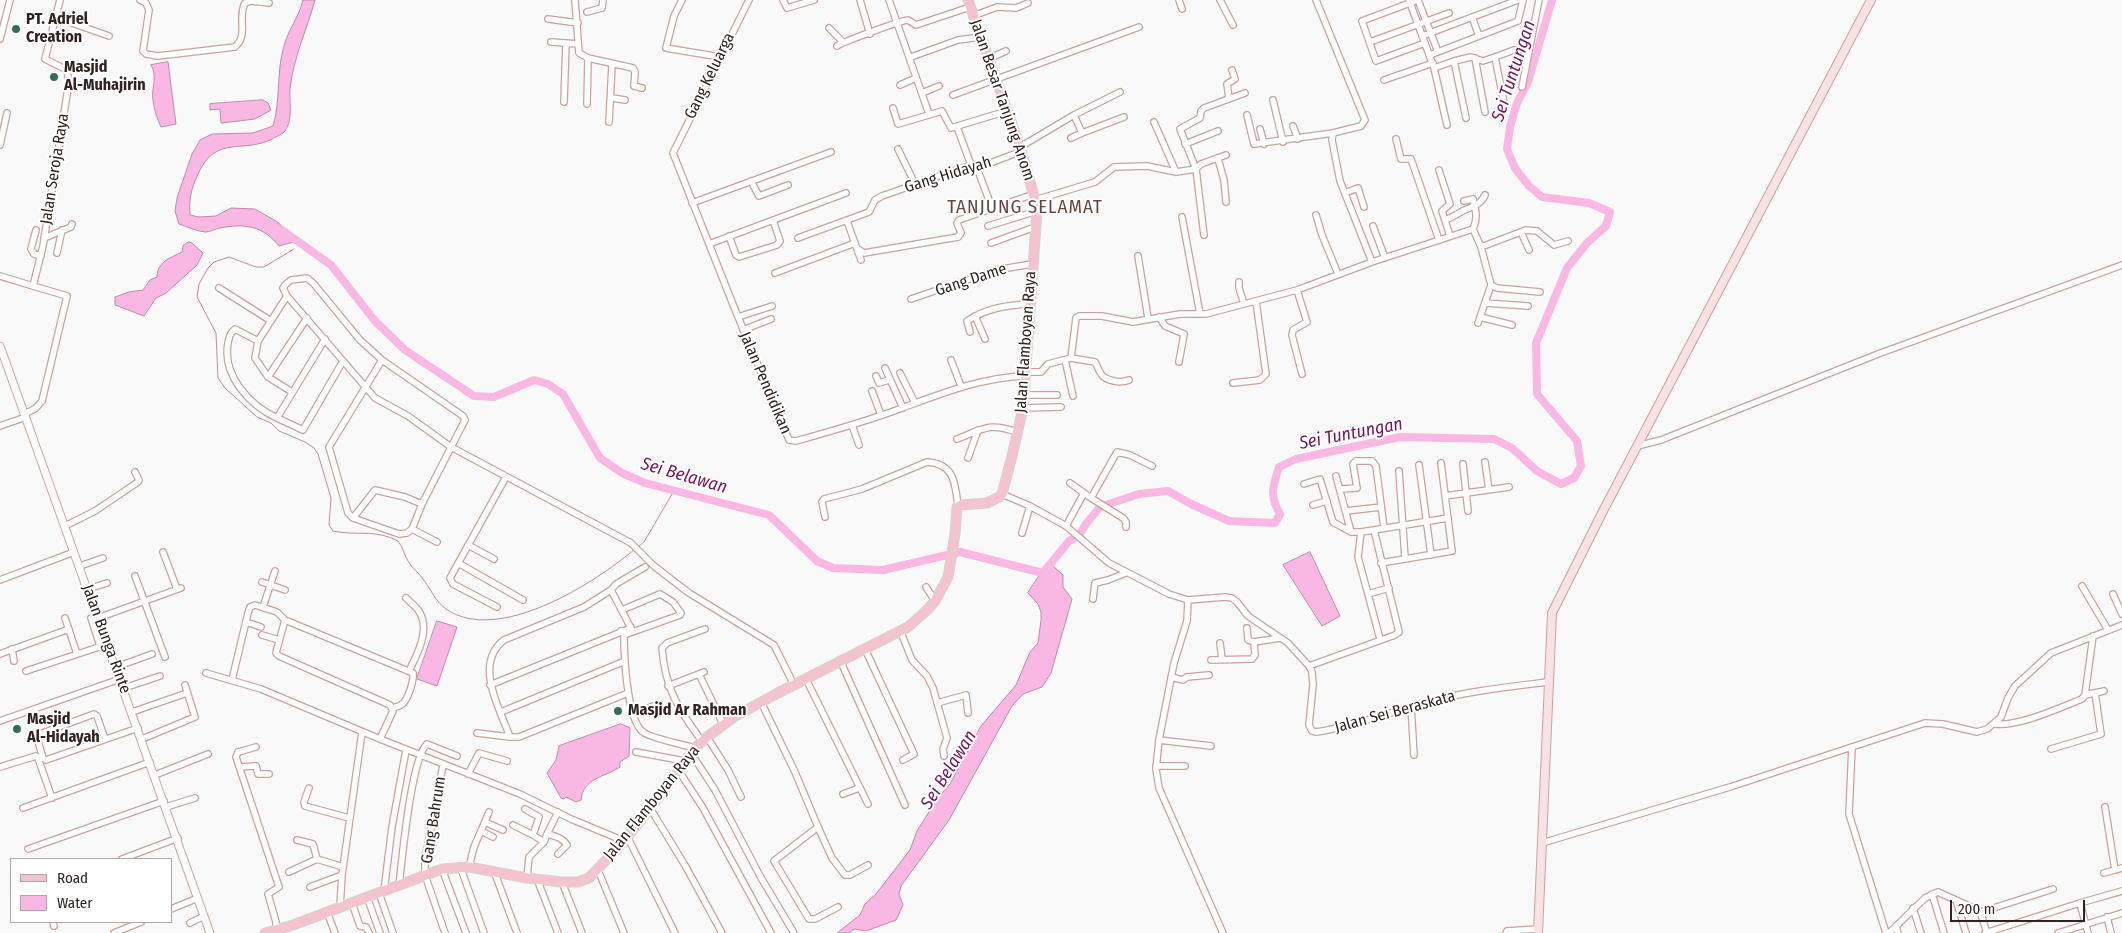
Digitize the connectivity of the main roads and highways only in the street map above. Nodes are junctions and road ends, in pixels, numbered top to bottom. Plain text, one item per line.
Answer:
1 (1872, 0) edge
2 (970, 5) edge
3 (1034, 197) joint
4 (280, 930) edge
5 (1534, 930) edge
6 (265, 933) edge

1 - 5 main road
2 - 3 main road, Jalan Besar Tanjung Anom
3 - 4 main road, Jalan Flamboyan Raya
4 - 6 main road, Jalan Flamboyan Raya

